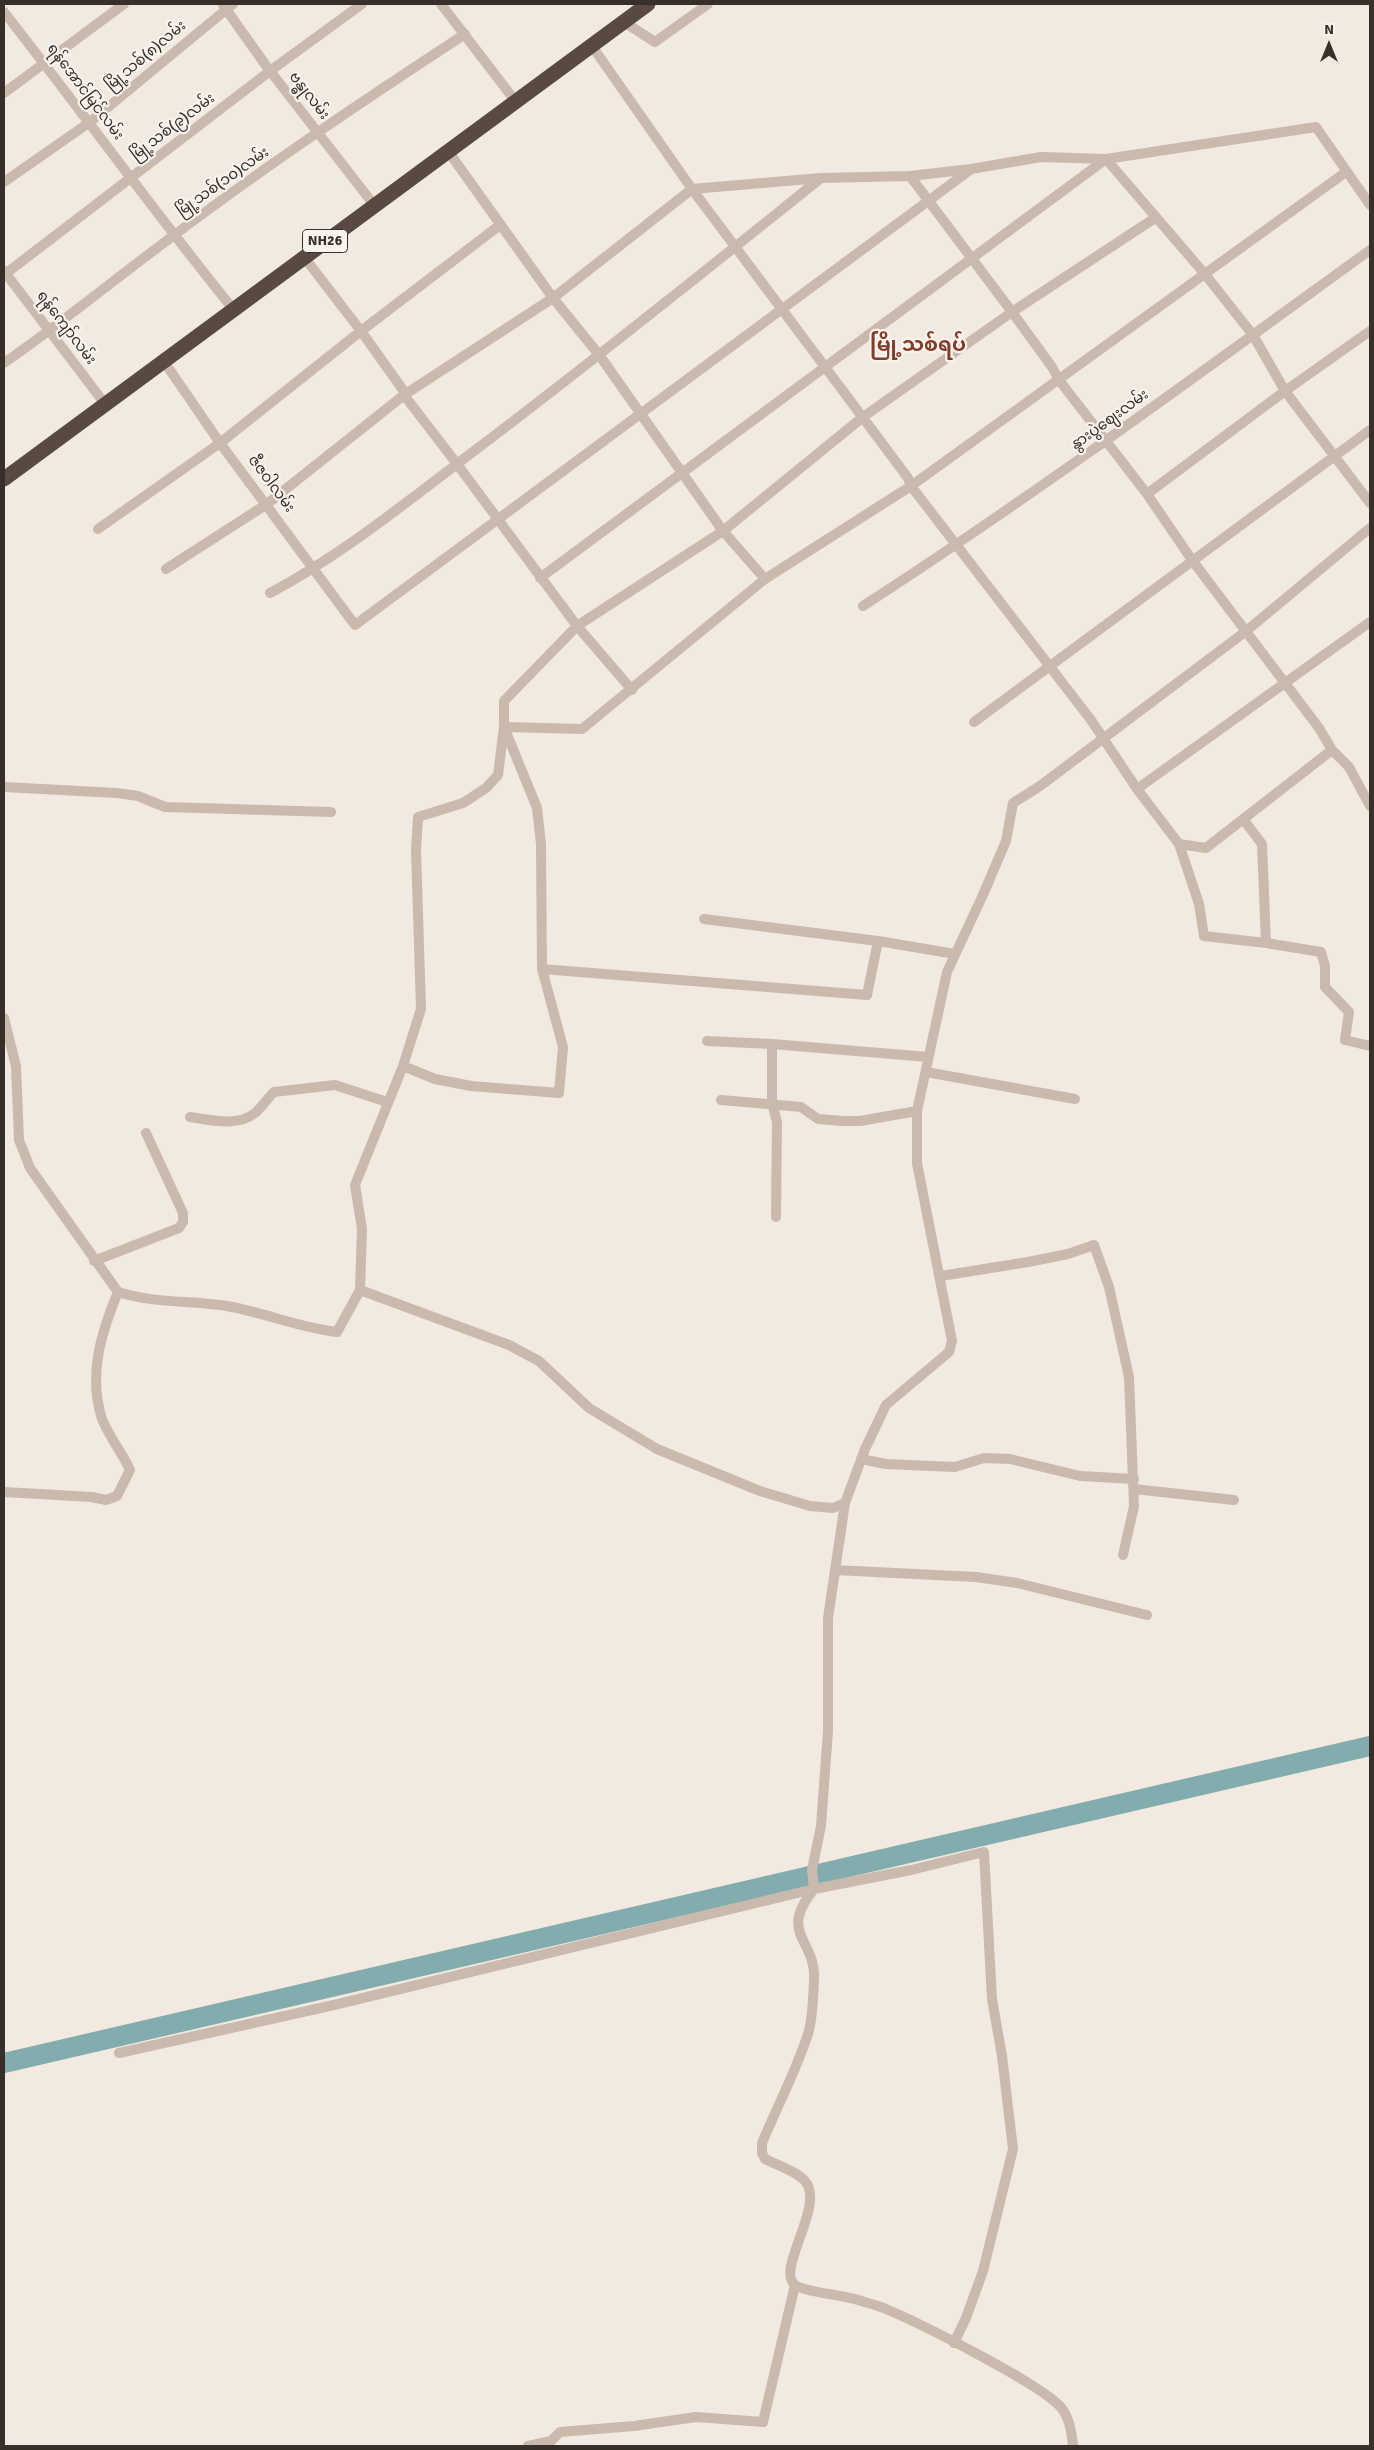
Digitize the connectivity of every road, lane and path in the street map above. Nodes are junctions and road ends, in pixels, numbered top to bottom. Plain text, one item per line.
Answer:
1 (124, 4) edge
2 (362, 4) edge
3 (441, 4) edge
4 (648, 4) edge
5 (708, 4) edge
6 (227, 6) edge
7 (4, 12) edge
8 (624, 22) junction
9 (465, 34) junction
10 (592, 46) junction
11 (44, 62) junction
12 (270, 71) junction
13 (4, 93) edge
14 (516, 102) junction
15 (90, 122) junction
16 (319, 133) junction
17 (448, 151) junction
18 (1106, 159) junction
19 (971, 169) junction
20 (1346, 172) junction
21 (910, 176) junction
22 (130, 178) junction
23 (821, 178) junction
24 (4, 182) edge
25 (692, 188) junction
26 (928, 201) junction
27 (374, 205) junction
28 (1370, 206) edge
29 (1155, 218) junction
30 (500, 225) junction
31 (173, 235) junction
32 (736, 246) junction
33 (1370, 250) edge
34 (304, 257) junction
35 (972, 259) junction
36 (5, 273) edge
37 (1204, 273) junction
38 (553, 298) junction
39 (783, 308) junction
40 (233, 309) junction
41 (1012, 312) junction
42 (361, 331) junction
43 (1370, 331) edge
44 (49, 332) junction
45 (1253, 335) junction
46 (600, 356) junction
47 (163, 360) junction
48 (4, 363) edge
49 (826, 367) junction
50 (1059, 380) junction
51 (1285, 391) junction
52 (404, 396) junction
53 (105, 404) junction
54 (640, 414) junction
55 (863, 417) junction
56 (1370, 430) edge
57 (1107, 441) junction
58 (220, 443) junction
59 (1334, 456) junction
60 (457, 464) junction
61 (681, 474) junction
62 (4, 479) edge
63 (911, 486) junction
64 (1147, 494) junction
65 (1370, 503) edge
66 (267, 504) junction
67 (497, 520) junction
68 (1370, 528) edge
69 (98, 529) dead end
70 (723, 531) junction
71 (957, 545) junction
72 (1192, 560) junction
73 (166, 569) dead end
74 (315, 569) junction
75 (540, 578) junction
76 (765, 579) junction
77 (270, 593) dead end
78 (863, 606) dead end
79 (1370, 622) edge
80 (577, 626) junction
81 (1245, 632) junction
82 (1050, 667) junction
83 (1286, 683) junction
84 (632, 690) junction
85 (974, 722) dead end
86 (504, 727) junction
87 (1102, 739) junction
88 (1332, 750) junction
89 (4, 787) edge
90 (1137, 789) junction
91 (1370, 806) edge
92 (331, 812) dead end
93 (1243, 819) junction
94 (1179, 844) junction
95 (704, 919) dead end
96 (878, 941) junction
97 (1266, 943) junction
98 (955, 954) junction
99 (542, 969) junction
100 (4, 1018) edge
101 (707, 1041) dead end
102 (772, 1044) junction
103 (1370, 1046) edge
104 (928, 1058) junction
105 (403, 1066) junction
106 (926, 1072) junction
107 (1075, 1099) dead end
108 (721, 1100) dead end
109 (387, 1102) junction
110 (772, 1103) junction
111 (918, 1111) junction
112 (190, 1117) dead end
113 (146, 1133) dead end
114 (776, 1217) dead end
115 (94, 1261) junction
116 (941, 1276) junction
117 (360, 1290) junction
118 (118, 1292) junction
119 (861, 1459) junction
120 (1134, 1478) junction
121 (1134, 1490) junction
122 (4, 1492) edge
123 (1234, 1500) dead end
124 (845, 1503) junction
125 (1123, 1555) dead end
126 (835, 1570) junction
127 (1147, 1615) dead end
128 (814, 1889) junction
129 (119, 2053) dead end
130 (795, 2285) junction
131 (954, 2343) junction
132 (528, 2446) edge
133 (1073, 2446) edge

1 - 11 street
2 - 12 street, မြို့သစ်(၉)လမ်း
3 - 9 street
4 - 8 highway, NH26
5 - 8 street
6 - 12 street, ဗန္ဓုလမ်း
6 - 15 street, မြို့သစ်(၈)လမ်း
7 - 11 street, ရန်အောင်မြင်လမ်း
8 - 10 highway, NH26
9 - 14 street
9 - 16 street, မြို့သစ်(၁၀)လမ်း
10 - 14 highway, NH26
10 - 25 street
11 - 13 street
11 - 15 street, ရန်အောင်မြင်လမ်း
12 - 16 street, ဗန္ဓုလမ်း
12 - 22 street, မြို့သစ်(၉)လမ်း
14 - 17 highway, NH26
15 - 22 street, ရန်အောင်မြင်လမ်း
15 - 24 street, မြို့သစ်(၈)လမ်း
16 - 27 street, ဗန္ဓုလမ်း
16 - 31 street, မြို့သစ်(၁၀)လမ်း
17 - 27 highway, NH26
17 - 30 street
18 - 19 street
18 - 20 street
18 - 29 street
18 - 35 street
19 - 21 street
19 - 26 street
20 - 28 street
20 - 37 street
21 - 23 street
21 - 26 street
22 - 31 street, ရန်အောင်မြင်လမ်း
22 - 36 street, မြို့သစ်(၉)လမ်း
23 - 25 street
23 - 32 street
25 - 32 street
25 - 38 street
26 - 35 street
26 - 39 street
27 - 34 highway, NH26
29 - 37 street
29 - 41 street
30 - 38 street
30 - 42 street
31 - 40 street, ရန်အောင်မြင်လမ်း
31 - 44 street, မြို့သစ်(၁၀)လမ်း
32 - 39 street
32 - 46 street
33 - 45 street, နွားပွဲဈေးလမ်း
34 - 40 highway, NH26
34 - 42 street
35 - 41 street
35 - 49 street
36 - 44 street, ရန်ကျော်လမ်း
37 - 45 street
37 - 50 street
38 - 46 street
38 - 52 street
39 - 49 street
39 - 54 street
40 - 47 highway, NH26
41 - 50 street
41 - 55 street
42 - 52 street
42 - 58 street
43 - 51 street
44 - 48 street, မြို့သစ်(၁၀)လမ်း
44 - 53 street, ရန်ကျော်လမ်း
45 - 51 street
45 - 57 street, နွားပွဲဈေးလမ်း
46 - 54 street
46 - 60 street
47 - 53 highway, NH26
47 - 58 street, ဇီဇဝါလမ်း
49 - 55 street
49 - 61 street
50 - 57 street
50 - 63 street
51 - 59 street
51 - 64 street
52 - 60 street
52 - 66 street
53 - 62 highway, NH26
54 - 61 street
54 - 67 street
55 - 63 street
55 - 70 street
56 - 59 street
57 - 64 street
57 - 71 street, နွားပွဲဈေးလမ်း
58 - 66 street, ဇီဇဝါလမ်း
58 - 69 street
59 - 65 street
59 - 72 street
60 - 67 street
60 - 74 street
61 - 70 street
61 - 75 street
63 - 71 street
63 - 76 street
64 - 72 street
66 - 73 street
66 - 74 street, ဇီဇဝါလမ်း
67 - 74 street, ဇီဇဝါလမ်း
67 - 75 street
68 - 81 street
70 - 76 street
70 - 80 street
71 - 78 street, နွားပွဲဈေးလမ်း
71 - 82 street
72 - 81 street
72 - 82 street
74 - 77 street
75 - 80 street
76 - 84 street
79 - 83 street
80 - 84 street
80 - 86 street
81 - 83 street
81 - 87 street
82 - 85 street
82 - 87 street
83 - 88 street
83 - 90 street
84 - 86 street
86 - 99 street
86 - 105 street
87 - 90 street
87 - 98 street
88 - 91 street
88 - 93 street
89 - 92 street
90 - 94 street
93 - 94 street
93 - 97 street
94 - 97 street
95 - 96 street
96 - 98 street
96 - 99 street
97 - 103 street
98 - 104 street
99 - 105 street
100 - 115 street
101 - 102 street
102 - 104 street
102 - 110 street
104 - 106 street
105 - 109 street
106 - 107 street
106 - 111 street
108 - 110 street
109 - 112 street
109 - 117 street
110 - 111 street
110 - 114 street
111 - 116 street
113 - 115 street
115 - 118 street
116 - 119 street
116 - 120 street
117 - 118 street
117 - 124 street
118 - 122 street
119 - 120 street
119 - 124 street
120 - 121 street
121 - 123 street
121 - 125 street
124 - 126 street
126 - 127 street
126 - 128 street
128 - 129 street
128 - 130 street
128 - 131 street
130 - 131 street
130 - 132 street
131 - 133 street

